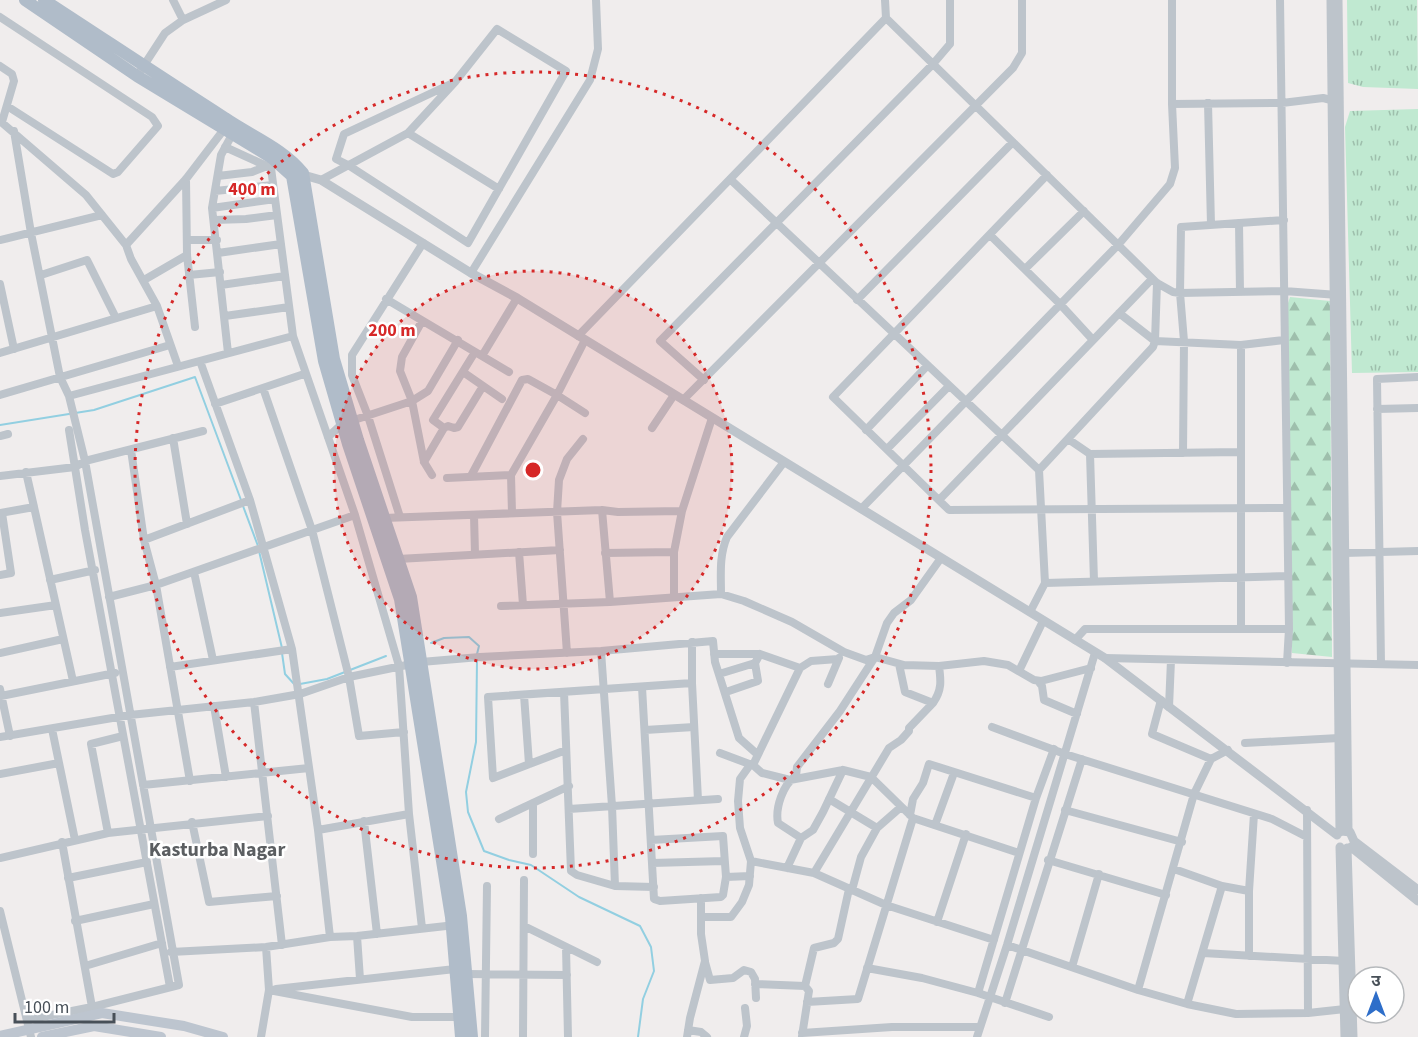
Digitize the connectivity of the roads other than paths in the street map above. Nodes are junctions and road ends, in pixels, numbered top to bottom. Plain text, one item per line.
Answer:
1 (25, 0) edge
2 (44, 0) edge
3 (173, 0) edge
4 (226, 0) edge
5 (596, 0) edge
6 (885, 0) edge
7 (950, 0) edge
8 (1022, 0) edge
9 (1172, 0) edge
10 (1280, 0) edge
11 (1331, 0) edge
12 (1338, 0) edge
13 (0, 17) edge
14 (886, 18) junction
15 (183, 21) junction
16 (933, 64) junction
17 (0, 66) edge
18 (141, 70) junction
19 (455, 82) junction
20 (1335, 90) junction
21 (1332, 100) junction
22 (1208, 103) junction
23 (1282, 103) junction
24 (1172, 104) junction
25 (7, 106) junction
26 (976, 106) junction
27 (1, 121) edge
28 (232, 129) junction
29 (14, 131) junction
30 (408, 133) junction
31 (1013, 142) junction
32 (225, 147) junction
33 (272, 160) junction
34 (348, 165) junction
35 (297, 174) junction
36 (1047, 175) junction
37 (218, 176) junction
38 (186, 178) junction
39 (730, 178) junction
40 (321, 180) junction
41 (273, 184) junction
42 (499, 189) junction
43 (215, 190) junction
44 (275, 199) junction
45 (212, 208) junction
46 (1084, 211) junction
47 (102, 215) junction
48 (277, 215) junction
49 (214, 220) junction
50 (1284, 220) junction
51 (1239, 223) junction
52 (776, 224) junction
53 (1211, 225) junction
54 (31, 233) junction
55 (990, 235) junction
56 (0, 240) edge
57 (188, 240) junction
58 (217, 240) junction
59 (423, 243) junction
60 (281, 244) junction
61 (126, 245) junction
62 (1118, 245) junction
63 (218, 253) junction
64 (187, 255) junction
65 (819, 264) junction
66 (1024, 269) junction
67 (220, 272) junction
68 (471, 273) junction
69 (41, 275) junction
70 (189, 275) junction
71 (285, 276) junction
72 (144, 279) junction
73 (1154, 281) junction
74 (0, 284) edge
75 (221, 285) junction
76 (1284, 291) junction
77 (1240, 292) junction
78 (1180, 293) junction
79 (1338, 295) junction
80 (517, 298) junction
81 (386, 299) junction
82 (857, 300) junction
83 (1060, 304) junction
84 (157, 306) junction
85 (289, 307) junction
86 (3, 310) edge
87 (1119, 313) junction
88 (225, 316) junction
89 (116, 318) junction
90 (423, 321) junction
91 (195, 327) dead end
92 (892, 333) junction
93 (292, 336) junction
94 (53, 338) junction
95 (581, 338) junction
96 (458, 340) junction
97 (1093, 340) junction
98 (1284, 340) junction
99 (1155, 341) junction
100 (1184, 341) junction
101 (171, 345) junction
102 (1240, 345) junction
103 (14, 349) junction
104 (228, 353) junction
105 (0, 354) edge
106 (478, 354) junction
107 (200, 361) junction
108 (178, 366) junction
109 (927, 366) junction
110 (463, 372) junction
111 (509, 372) dead end
112 (304, 374) junction
113 (60, 376) junction
114 (1418, 377) edge
115 (704, 380) junction
116 (483, 386) junction
117 (949, 386) junction
118 (263, 388) junction
119 (0, 395) edge
120 (557, 395) junction
121 (674, 395) junction
122 (502, 399) dead end
123 (71, 400) junction
124 (683, 400) junction
125 (412, 401) junction
126 (965, 401) junction
127 (215, 404) junction
128 (1418, 408) edge
129 (1377, 409) junction
130 (585, 413) dead end
131 (368, 416) junction
132 (712, 418) junction
133 (348, 422) junction
134 (444, 428) junction
135 (652, 428) dead end
136 (69, 430) dead end
137 (867, 430) junction
138 (203, 431) dead end
139 (1002, 435) junction
140 (328, 437) junction
141 (173, 438) junction
142 (583, 439) dead end
143 (1068, 439) junction
144 (131, 450) junction
145 (887, 450) junction
146 (1241, 452) junction
147 (1183, 453) junction
148 (1090, 454) junction
149 (85, 462) junction
150 (424, 462) junction
151 (784, 462) junction
152 (903, 465) junction
153 (75, 466) junction
154 (1038, 470) junction
155 (26, 472) junction
156 (432, 475) dead end
157 (0, 476) edge
158 (471, 476) junction
159 (511, 476) junction
160 (447, 478) dead end
161 (940, 499) junction
162 (250, 500) junction
163 (34, 507) junction
164 (1242, 508) junction
165 (1286, 508) junction
166 (861, 509) junction
167 (602, 510) junction
168 (1092, 510) junction
169 (682, 511) junction
170 (1041, 511) junction
171 (556, 512) junction
172 (1, 513) edge
173 (512, 513) junction
174 (355, 515) junction
175 (474, 515) junction
176 (400, 517) junction
177 (384, 518) junction
178 (187, 524) junction
179 (312, 530) junction
180 (144, 540) junction
181 (264, 547) junction
182 (560, 550) junction
183 (1418, 551) edge
184 (519, 552) junction
185 (674, 552) junction
186 (1380, 552) junction
187 (605, 553) junction
188 (1344, 553) junction
189 (476, 554) junction
190 (941, 558) junction
191 (392, 560) junction
192 (370, 566) junction
193 (103, 568) junction
194 (92, 570) junction
195 (194, 572) junction
196 (0, 574) edge
197 (1242, 576) junction
198 (1288, 576) junction
199 (50, 580) junction
200 (1094, 581) junction
201 (1045, 583) junction
202 (156, 585) junction
203 (721, 594) junction
204 (109, 597) junction
205 (674, 597) junction
206 (610, 602) junction
207 (56, 605) junction
208 (523, 605) junction
209 (565, 605) junction
210 (501, 606) dead end
211 (111, 607) junction
212 (100, 609) junction
213 (1030, 612) junction
214 (0, 613) edge
215 (1043, 621) junction
216 (1241, 629) junction
217 (1289, 629) junction
218 (63, 639) junction
219 (1075, 640) junction
220 (692, 642) junction
221 (292, 649) junction
222 (601, 651) junction
223 (842, 651) junction
224 (1095, 652) junction
225 (0, 653) edge
226 (567, 653) junction
227 (714, 654) junction
228 (760, 654) junction
229 (875, 657) junction
230 (1105, 658) junction
231 (838, 659) junction
232 (213, 660) junction
233 (1171, 660) junction
234 (755, 663) junction
235 (1287, 663) junction
236 (410, 664) junction
237 (899, 664) junction
238 (1342, 664) junction
239 (1381, 664) junction
240 (1418, 665) edge
241 (939, 666) junction
242 (170, 667) junction
243 (800, 668) junction
244 (1091, 668) junction
245 (1019, 671) junction
246 (122, 672) junction
247 (112, 674) junction
248 (719, 674) junction
249 (349, 677) junction
250 (72, 681) junction
251 (1038, 681) junction
252 (692, 683) junction
253 (828, 684) dead end
254 (298, 687) junction
255 (642, 687) junction
256 (603, 689) junction
257 (564, 692) junction
258 (726, 692) junction
259 (1, 693) edge
260 (524, 695) junction
261 (1161, 700) junction
262 (254, 702) junction
263 (933, 703) junction
264 (214, 706) junction
265 (1169, 707) junction
266 (177, 710) junction
267 (1077, 714) junction
268 (130, 715) junction
269 (120, 717) junction
270 (694, 727) junction
271 (992, 727) dead end
272 (52, 729) junction
273 (645, 730) junction
274 (404, 732) junction
275 (10, 736) junction
276 (123, 736) junction
277 (0, 737) edge
278 (1339, 738) junction
279 (1245, 742) dead end
280 (1054, 749) junction
281 (566, 750) junction
282 (1228, 750) junction
283 (720, 753) dead end
284 (757, 754) junction
285 (1065, 754) junction
286 (1082, 759) junction
287 (1211, 759) junction
288 (59, 763) junction
289 (529, 764) junction
290 (751, 765) junction
291 (309, 768) junction
292 (843, 770) junction
293 (954, 773) junction
294 (0, 774) edge
295 (263, 774) junction
296 (226, 777) junction
297 (871, 777) junction
298 (790, 780) junction
299 (190, 781) junction
300 (143, 785) junction
301 (569, 786) junction
302 (1194, 794) junction
303 (1036, 798) junction
304 (718, 799) dead end
305 (829, 799) junction
306 (698, 800) junction
307 (533, 803) junction
308 (649, 804) junction
309 (612, 806) junction
310 (901, 807) junction
311 (569, 809) junction
312 (1065, 810) junction
313 (1307, 810) junction
314 (409, 814) junction
315 (854, 814) junction
316 (1254, 814) junction
317 (268, 816) junction
318 (911, 816) junction
319 (499, 819) dead end
320 (364, 821) junction
321 (192, 822) junction
322 (935, 825) junction
323 (151, 826) junction
324 (141, 828) junction
325 (877, 828) junction
326 (318, 830) junction
327 (108, 832) junction
328 (1342, 833) junction
329 (966, 834) junction
330 (1307, 837) junction
331 (801, 838) junction
332 (75, 840) junction
333 (651, 840) junction
334 (62, 842) junction
335 (1182, 842) junction
336 (1348, 846) junction
337 (1019, 853) junction
338 (533, 854) dead end
339 (0, 858) edge
340 (1048, 860) junction
341 (724, 861) junction
342 (751, 861) junction
343 (147, 862) junction
344 (652, 863) junction
345 (787, 868) junction
346 (1174, 869) junction
347 (1099, 874) junction
348 (818, 875) junction
349 (750, 876) junction
350 (726, 877) junction
351 (68, 878) junction
352 (524, 880) dead end
353 (487, 886) dead end
354 (615, 886) junction
355 (1222, 886) junction
356 (654, 887) junction
357 (851, 889) junction
358 (1418, 890) edge
359 (1249, 891) junction
360 (1166, 895) junction
361 (277, 896) junction
362 (700, 898) junction
363 (1418, 901) edge
364 (154, 904) junction
365 (886, 905) junction
366 (0, 911) edge
367 (700, 917) junction
368 (75, 921) junction
369 (937, 922) junction
370 (457, 925) junction
371 (524, 926) junction
372 (422, 928) junction
373 (376, 934) junction
374 (357, 936) junction
375 (330, 937) junction
376 (994, 940) junction
377 (162, 943) junction
378 (282, 945) junction
379 (1007, 945) junction
380 (266, 947) junction
381 (566, 947) junction
382 (1021, 950) junction
383 (174, 952) junction
384 (164, 953) junction
385 (1203, 953) junction
386 (1249, 956) junction
387 (705, 959) junction
388 (1309, 959) junction
389 (1344, 961) junction
390 (597, 962) dead end
391 (85, 966) junction
392 (1072, 967) junction
393 (867, 968) junction
394 (461, 971) junction
395 (486, 975) junction
396 (567, 975) junction
397 (524, 976) junction
398 (360, 979) junction
399 (755, 984) junction
400 (805, 986) junction
401 (170, 987) junction
402 (269, 990) junction
403 (1138, 990) junction
404 (978, 993) junction
405 (756, 998) dead end
406 (991, 998) junction
407 (807, 1002) junction
408 (1005, 1003) junction
409 (1187, 1004) junction
410 (92, 1007) junction
411 (745, 1008) dead end
412 (1345, 1009) junction
413 (1308, 1013) junction
414 (465, 1017) junction
415 (1049, 1017) dead end
416 (27, 1020) junction
417 (980, 1027) junction
418 (688, 1034) edge
419 (802, 1035) edge
420 (0, 1036) edge
421 (31, 1037) edge
422 (42, 1037) edge
423 (161, 1037) edge
424 (223, 1037) edge
425 (261, 1037) edge
426 (461, 1037) edge
427 (471, 1037) edge
428 (486, 1037) edge
429 (523, 1037) edge
430 (568, 1037) edge
431 (707, 1037) edge
432 (744, 1037) edge
433 (977, 1037) edge
434 (1345, 1037) edge
435 (1353, 1037) edge

1 - 18 main road
2 - 18 main road
3 - 15 street
4 - 15 street
5 - 68 street
6 - 14 street
7 - 16 street
8 - 26 street
9 - 24 street
10 - 23 street
11 - 20 street
12 - 20 street
13 - 25 street
14 - 16 street
14 - 39 street
15 - 18 street
16 - 26 street
16 - 52 street
17 - 25 street
18 - 28 main road
19 - 30 street
19 - 34 street
19 - 42 street
20 - 21 street
20 - 21 street
21 - 23 street
21 - 79 street
22 - 23 street
22 - 24 street
22 - 53 street
23 - 50 street
24 - 62 street
25 - 27 street
26 - 31 street
26 - 65 street
27 - 29 street
28 - 32 street
28 - 33 main road
28 - 38 street
29 - 47 street
29 - 54 street
30 - 34 street
30 - 42 street
31 - 36 street
31 - 82 street
32 - 33 street
32 - 37 street
33 - 35 main road
33 - 37 street
33 - 41 street
34 - 40 street
34 - 42 street
35 - 40 street
35 - 133 main road
36 - 46 street
36 - 55 street
37 - 43 street
38 - 57 street
38 - 61 street
39 - 52 street
39 - 95 street
40 - 59 street
41 - 43 street
41 - 44 street
43 - 45 street
44 - 45 street
44 - 48 street
45 - 49 street
46 - 62 street
46 - 66 street
47 - 54 street
47 - 61 street
48 - 49 street
48 - 60 street
49 - 58 street
50 - 51 street
50 - 76 street
51 - 53 street
51 - 77 street
52 - 65 street
52 - 115 street
53 - 78 street
54 - 56 street
54 - 69 street
55 - 66 street
55 - 92 street
57 - 58 street
57 - 64 street
58 - 63 street
59 - 68 street
59 - 81 street
60 - 63 street
60 - 71 street
61 - 72 street
62 - 73 street
62 - 83 street
63 - 67 street
64 - 70 street
64 - 72 street
65 - 82 street
65 - 115 street
66 - 83 street
67 - 70 street
67 - 75 street
68 - 80 street
69 - 89 street
69 - 94 street
70 - 91 street
71 - 75 street
71 - 85 street
72 - 84 street
73 - 78 street
73 - 87 street
73 - 99 street
74 - 86 street
75 - 88 street
76 - 77 street
76 - 79 street
76 - 98 street
77 - 78 street
78 - 100 street
79 - 188 street
79 - 238 street
80 - 95 street
80 - 106 street
81 - 90 street
81 - 131 street
82 - 92 street
83 - 97 street
83 - 126 street
84 - 89 street
84 - 101 street
85 - 88 street
85 - 93 street
86 - 103 street
87 - 97 street
87 - 99 street
88 - 104 street
89 - 94 street
90 - 96 street
90 - 125 street
92 - 109 street
92 - 137 street
93 - 104 street
93 - 112 street
94 - 103 street
94 - 113 street
95 - 120 street
95 - 121 street
96 - 106 street
96 - 125 street
97 - 139 street
98 - 102 street
98 - 165 street
99 - 100 street
99 - 143 street
100 - 102 street
100 - 147 street
101 - 108 street
101 - 113 street
102 - 146 street
103 - 105 street
104 - 107 street
106 - 110 street
106 - 111 street
107 - 108 street
107 - 127 street
108 - 123 street
109 - 117 street
109 - 137 street
110 - 116 street
110 - 134 street
112 - 118 street
112 - 140 street
113 - 119 street
113 - 123 street
114 - 129 street
115 - 124 street
116 - 122 street
116 - 134 street
117 - 126 street
117 - 145 street
118 - 127 street
118 - 179 street
120 - 130 street
120 - 158 street
120 - 159 street
121 - 124 street
121 - 135 street
123 - 149 street
124 - 132 street
125 - 131 street
125 - 150 street
126 - 139 street
126 - 152 street
127 - 162 street
128 - 129 street
129 - 186 street
131 - 133 street
131 - 176 street
132 - 151 street
132 - 169 street
133 - 140 street
133 - 177 main road
133 - 191 main road
134 - 150 street
136 - 153 street
137 - 145 street
138 - 141 street
139 - 154 street
139 - 161 street
140 - 174 street
141 - 144 street
141 - 178 street
142 - 171 street
143 - 148 street
143 - 154 street
144 - 149 street
144 - 180 street
145 - 152 street
146 - 147 street
146 - 164 street
147 - 148 street
148 - 168 street
149 - 153 street
149 - 193 street
150 - 156 street
151 - 166 street
151 - 203 street
152 - 161 street
152 - 166 street
153 - 155 street
153 - 194 street
154 - 170 street
155 - 157 street
155 - 163 street
158 - 159 street
158 - 160 street
159 - 173 street
161 - 170 street
162 - 178 street
162 - 181 street
163 - 172 street
163 - 199 street
164 - 165 street
164 - 168 street
164 - 197 street
165 - 198 street
166 - 190 street
167 - 169 street
167 - 171 street
167 - 187 street
168 - 170 street
168 - 200 street
169 - 185 street
170 - 201 street
171 - 173 street
171 - 182 street
172 - 196 street
173 - 175 street
174 - 179 street
174 - 192 street
175 - 176 street
175 - 189 street
176 - 177 street
177 - 191 main road
178 - 180 street
179 - 181 street
179 - 249 street
180 - 202 street
181 - 195 street
181 - 221 street
182 - 184 street
182 - 209 street
183 - 186 street
184 - 189 street
184 - 208 street
185 - 187 street
185 - 205 street
186 - 188 street
186 - 239 street
187 - 206 street
188 - 238 street
189 - 191 street
190 - 213 street
190 - 229 street
191 - 192 street
191 - 236 main road
192 - 236 street
193 - 194 street
193 - 204 street
194 - 199 street
194 - 212 street
195 - 202 street
195 - 232 street
197 - 198 street
197 - 200 street
197 - 216 street
198 - 217 street
199 - 207 street
200 - 201 street
201 - 213 street
202 - 204 street
202 - 242 street
203 - 205 street
203 - 223 street
204 - 211 street
205 - 206 street
206 - 209 street
207 - 214 street
207 - 218 street
208 - 209 street
208 - 210 street
209 - 226 street
211 - 212 street
211 - 246 street
212 - 247 street
213 - 215 street
215 - 219 street
215 - 245 street
216 - 217 street
216 - 219 street
217 - 235 street
218 - 225 street
218 - 250 street
219 - 224 street
220 - 222 street
220 - 227 street
220 - 252 street
221 - 232 street
221 - 254 street
222 - 226 street
222 - 256 street
223 - 229 street
223 - 231 street
224 - 230 street
224 - 244 street
226 - 236 street
227 - 228 street
227 - 248 street
228 - 234 street
228 - 243 street
229 - 237 street
229 - 298 street
230 - 233 street
230 - 261 street
231 - 243 street
231 - 253 street
232 - 242 street
233 - 235 street
233 - 265 street
234 - 248 street
234 - 258 street
235 - 238 street
236 - 249 street
236 - 274 street
236 - 370 main road
237 - 241 street
237 - 263 street
238 - 239 street
238 - 278 street
238 - 328 street
239 - 240 street
241 - 245 street
241 - 263 street
242 - 266 street
243 - 284 street
244 - 251 street
244 - 267 street
245 - 251 street
246 - 247 street
246 - 268 street
247 - 250 street
247 - 269 street
248 - 258 street
249 - 254 street
249 - 274 street
250 - 259 street
251 - 267 street
252 - 255 street
252 - 270 street
254 - 262 street
254 - 291 street
255 - 256 street
255 - 273 street
256 - 257 street
256 - 309 street
257 - 260 street
257 - 281 street
258 - 284 street
259 - 275 street
260 - 289 street
260 - 289 street
261 - 265 street
261 - 287 street
262 - 264 street
262 - 295 street
263 - 297 street
264 - 266 street
264 - 296 street
265 - 282 street
266 - 268 street
266 - 299 street
267 - 285 street
268 - 269 street
268 - 300 street
269 - 272 street
269 - 276 street
270 - 273 street
270 - 306 street
271 - 280 street
272 - 275 street
272 - 288 street
273 - 308 street
274 - 314 street
275 - 277 street
276 - 324 street
276 - 327 street
278 - 279 street
278 - 328 street
280 - 285 street
280 - 303 street
281 - 289 street
281 - 301 street
282 - 287 street
282 - 313 street
283 - 290 street
284 - 290 street
285 - 286 street
285 - 379 street
286 - 302 street
286 - 312 street
287 - 302 street
288 - 294 street
288 - 332 street
290 - 298 street
290 - 342 street
291 - 295 street
291 - 326 street
292 - 297 street
292 - 298 street
292 - 305 street
293 - 303 street
293 - 318 street
293 - 322 street
295 - 296 street
295 - 317 street
296 - 299 street
297 - 310 street
297 - 315 street
298 - 331 street
299 - 300 street
300 - 323 street
301 - 307 street
301 - 311 street
302 - 316 street
302 - 335 street
303 - 337 street
304 - 306 street
305 - 315 street
305 - 331 street
306 - 308 street
307 - 319 street
307 - 338 street
308 - 309 street
308 - 333 street
309 - 311 street
309 - 354 street
310 - 318 street
310 - 325 street
311 - 354 street
312 - 335 street
312 - 340 street
313 - 328 street
313 - 330 street
314 - 320 street
314 - 372 street
315 - 325 street
315 - 348 street
316 - 330 street
316 - 359 street
317 - 321 street
317 - 361 street
318 - 322 street
318 - 365 street
320 - 326 street
320 - 373 street
321 - 323 street
321 - 361 street
322 - 329 street
323 - 324 street
323 - 383 street
324 - 327 street
324 - 343 street
325 - 357 street
326 - 375 street
327 - 332 street
328 - 336 street
328 - 336 street
329 - 337 street
329 - 369 street
330 - 388 street
331 - 345 street
332 - 334 street
333 - 341 street
333 - 344 street
334 - 339 street
334 - 351 street
335 - 346 street
336 - 358 street
336 - 363 street
336 - 389 street
336 - 435 street
337 - 376 street
340 - 347 street
340 - 382 street
341 - 344 street
341 - 350 street
342 - 345 street
342 - 349 street
343 - 351 street
343 - 364 street
344 - 356 street
345 - 348 street
346 - 355 street
346 - 360 street
347 - 360 street
347 - 392 street
348 - 357 street
349 - 350 street
349 - 367 street
350 - 362 street
351 - 368 street
352 - 371 street
353 - 395 street
354 - 356 street
355 - 359 street
355 - 385 street
356 - 362 street
357 - 365 street
357 - 400 street
359 - 386 street
360 - 403 street
361 - 378 street
362 - 367 street
364 - 368 street
364 - 377 street
365 - 369 street
365 - 393 street
366 - 416 street
367 - 387 street
368 - 391 street
369 - 376 street
370 - 372 street
370 - 394 main road
371 - 381 street
371 - 397 street
372 - 373 street
373 - 374 street
374 - 375 street
374 - 398 street
375 - 378 street
376 - 404 street
377 - 384 street
377 - 391 street
378 - 380 street
379 - 382 street
379 - 406 street
380 - 383 street
380 - 402 street
381 - 390 street
381 - 396 street
382 - 392 street
382 - 408 street
383 - 384 street
383 - 401 street
384 - 401 street
385 - 386 street
385 - 409 street
386 - 388 street
387 - 399 street
387 - 418 street
388 - 389 street
388 - 413 street
389 - 412 street
391 - 410 street
392 - 403 street
393 - 404 street
393 - 407 street
394 - 395 street
394 - 398 street
394 - 414 main road
395 - 397 street
395 - 428 street
396 - 397 street
396 - 430 street
397 - 429 street
398 - 402 street
399 - 400 street
399 - 405 street
400 - 407 street
401 - 410 street
402 - 414 street
402 - 425 street
403 - 409 street
404 - 406 street
406 - 408 street
406 - 417 street
407 - 419 street
408 - 415 street
409 - 413 street
410 - 416 street
411 - 432 street
412 - 413 street
412 - 434 street
414 - 426 main road
414 - 427 main road
416 - 421 street
417 - 419 street
417 - 433 street
418 - 431 street
420 - 424 main road, bridge
422 - 423 main road

